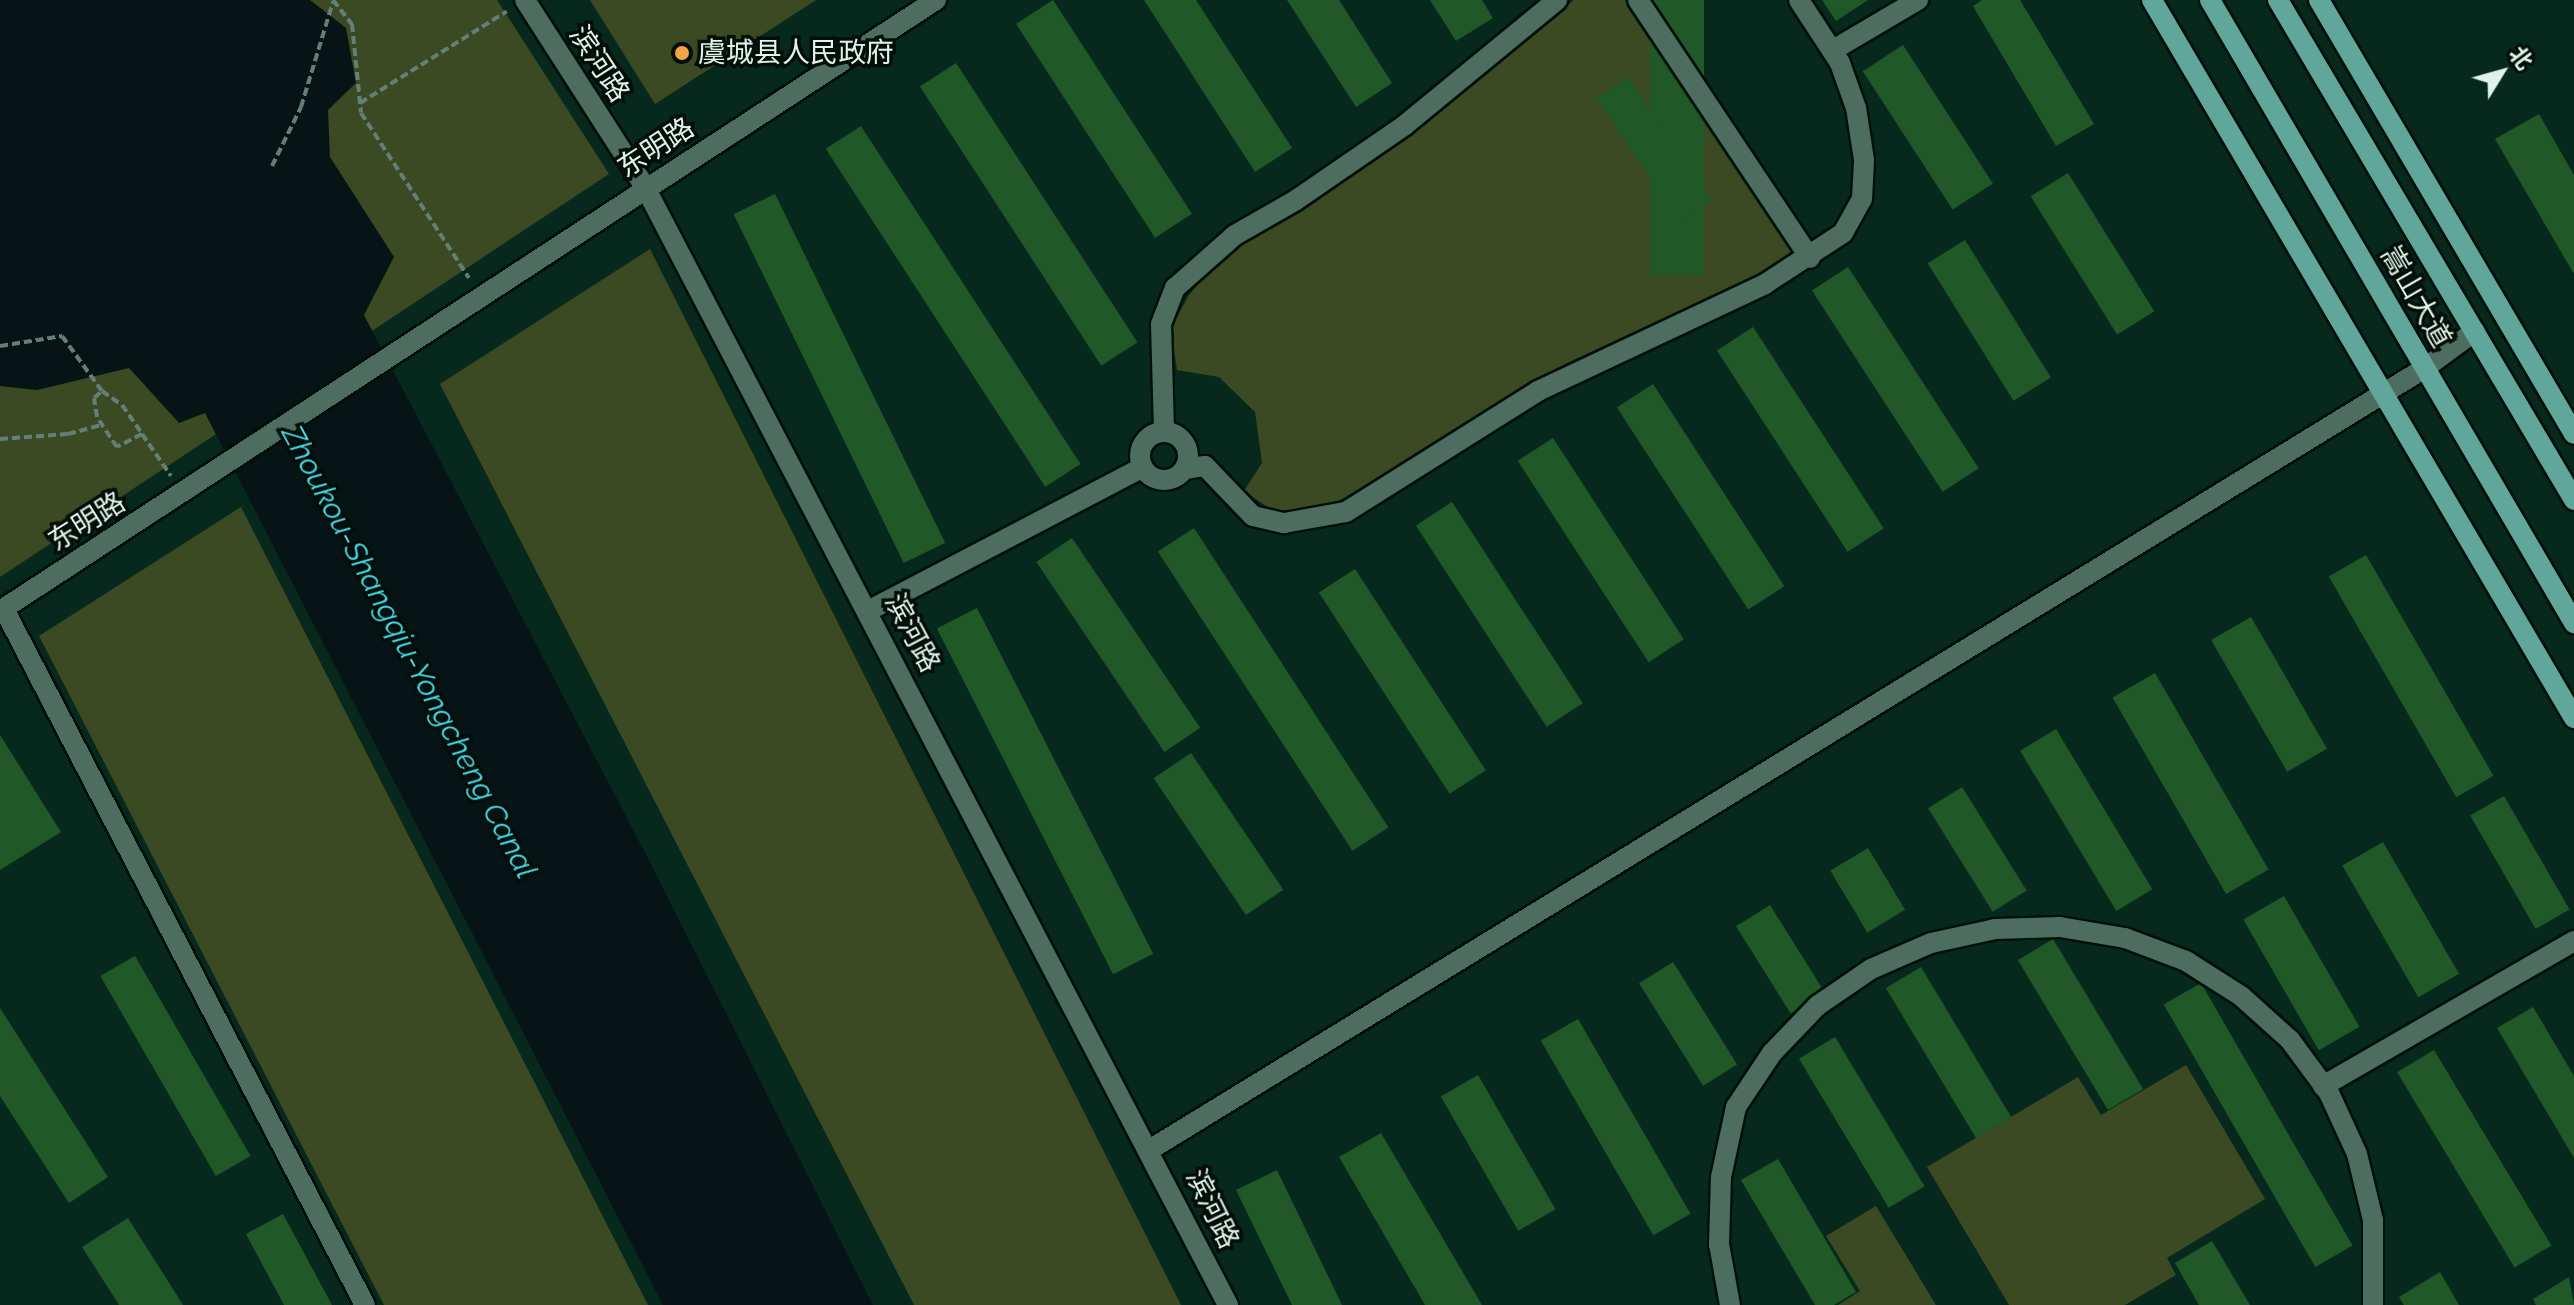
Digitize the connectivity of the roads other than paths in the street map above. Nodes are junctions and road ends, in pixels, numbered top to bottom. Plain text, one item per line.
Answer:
1 (936, 0) edge
2 (1557, 0) edge
3 (1638, 0) edge
4 (1799, 0) edge
5 (1918, 0) edge
6 (2152, 0) edge
7 (2210, 0) edge
8 (2278, 0) edge
9 (2319, 0) edge
10 (518, 4) edge
11 (1833, 50) junction
12 (645, 187) junction
13 (1810, 258) junction
14 (2475, 331) junction
15 (2425, 368) junction
16 (2383, 394) junction
17 (1164, 431) junction
18 (2574, 434) edge
19 (1142, 468) junction
20 (1185, 469) junction
21 (2574, 500) edge
22 (2, 610) edge
23 (868, 611) junction
24 (2574, 623) edge
25 (2574, 718) edge
26 (2574, 941) edge
27 (2323, 1086) junction
28 (1151, 1149) junction
29 (365, 1305) edge
30 (1228, 1305) edge
31 (1730, 1305) edge
32 (2373, 1305) edge

1 - 12 street, 东明路
2 - 17 street
3 - 13 street
4 - 11 street
5 - 11 street
6 - 16 main road
7 - 15 main road, 嵩山大道
8 - 14 main road, 嵩山大道
9 - 18 main road
10 - 12 street, 滨河路
11 - 13 street
12 - 22 street, 东明路
12 - 23 street, 滨河路
13 - 20 street
14 - 15 street
14 - 21 main road, 嵩山大道
15 - 16 street
15 - 24 main road, 嵩山大道
16 - 25 main road
16 - 28 street
17 - 19 street
17 - 20 street
19 - 20 street
19 - 23 street
22 - 29 street
23 - 28 street, 滨河路
26 - 27 street
27 - 31 street
27 - 32 street
28 - 30 street, 滨河路

